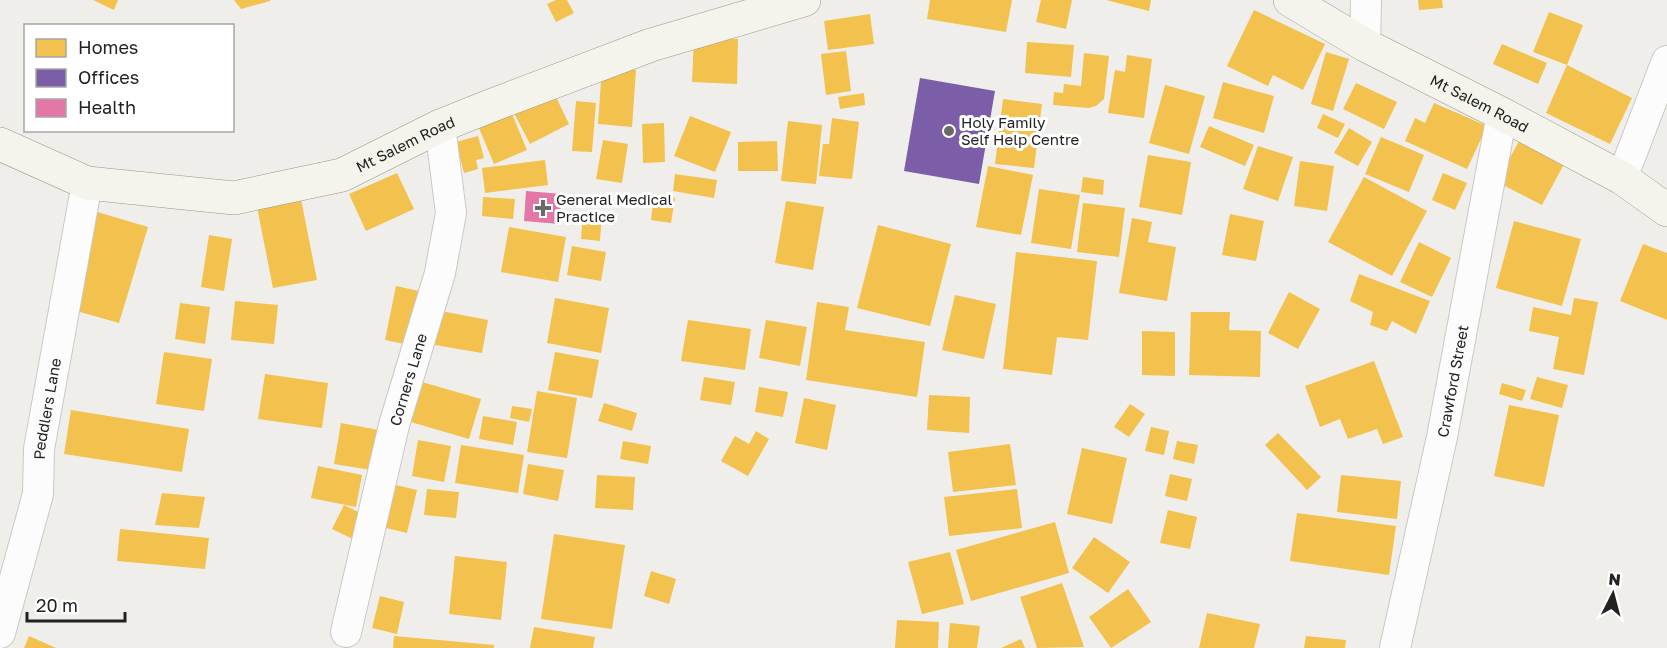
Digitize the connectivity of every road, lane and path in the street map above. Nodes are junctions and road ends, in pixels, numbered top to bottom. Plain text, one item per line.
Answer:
1 (804, 0) edge
2 (1290, 0) edge
3 (1366, 0) edge
4 (1365, 45) junction
5 (1667, 61) edge
6 (1502, 114) junction
7 (440, 126) junction
8 (0, 144) edge
9 (1622, 178) junction
10 (87, 183) junction
11 (1667, 210) edge
12 (346, 632) dead end
13 (0, 633) edge
14 (1395, 648) edge

1 - 7 street, Mt Salem Road
2 - 4 street, Mt Salem Road
3 - 4 street
4 - 6 street, Mt Salem Road
5 - 9 street
6 - 9 street, Mt Salem Road
6 - 14 street, Crawford Street
7 - 10 street, Mt Salem Road
7 - 12 street, Corners Lane
8 - 10 street, Mt Salem Road
9 - 11 street, Mt Salem Road
10 - 13 street, Peddlers Lane

